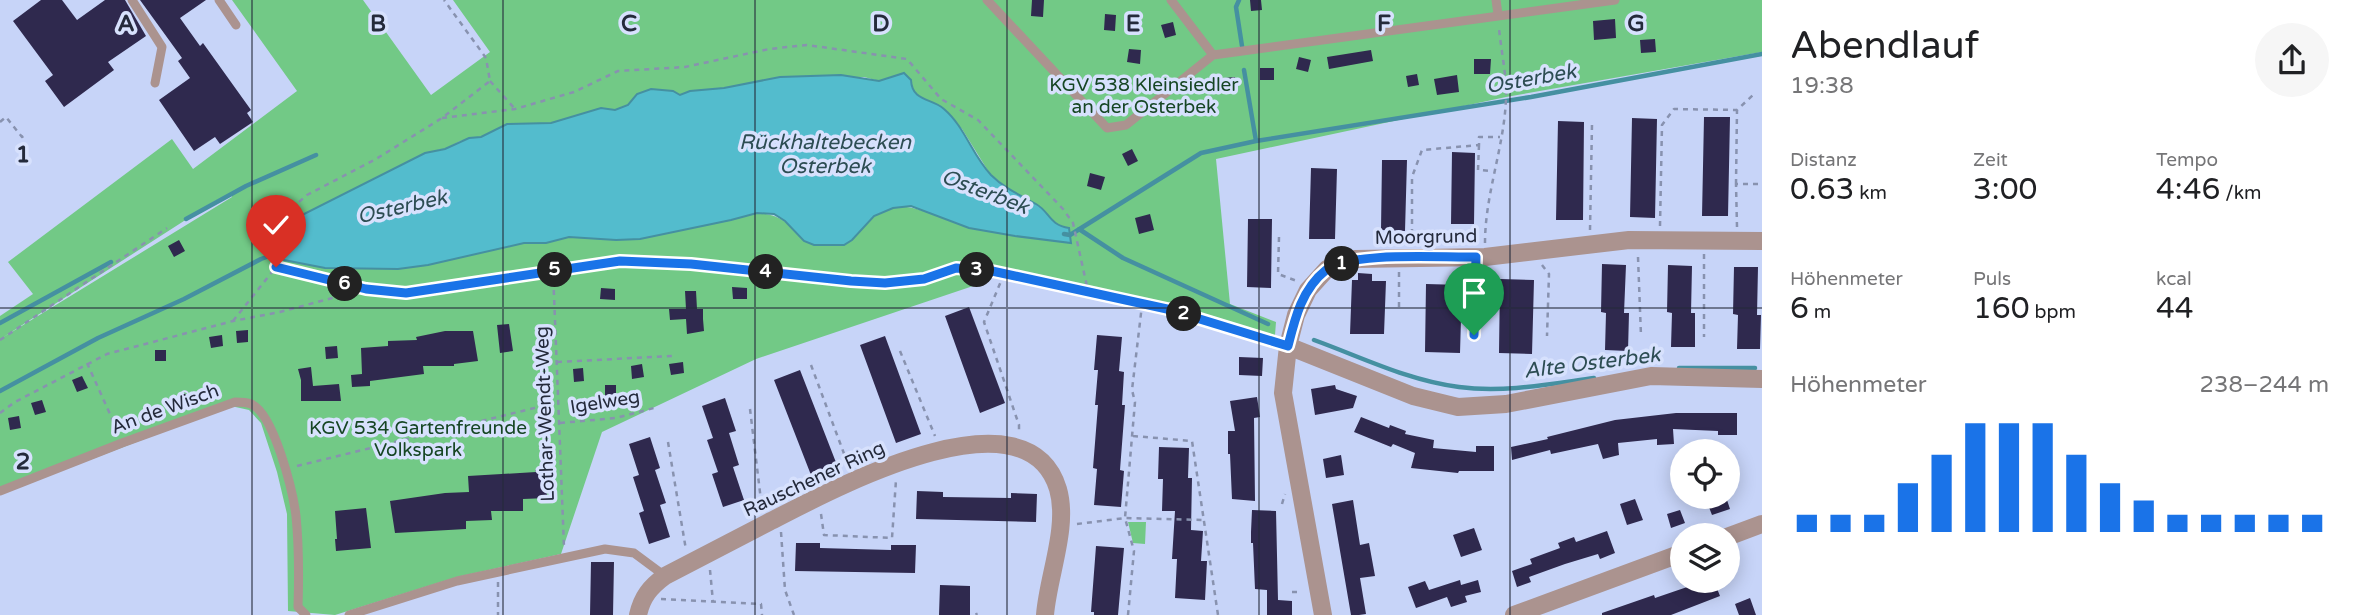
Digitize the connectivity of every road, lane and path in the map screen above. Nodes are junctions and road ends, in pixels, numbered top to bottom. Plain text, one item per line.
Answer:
1 (132, 0) edge
2 (219, 0) edge
3 (444, 0) edge
4 (987, 0) edge
5 (1171, 0) edge
6 (1496, 0) edge
7 (1615, 0) edge
8 (1498, 14) junction
9 (236, 25) dead end
10 (1213, 55) junction
11 (489, 81) junction
12 (155, 83) dead end
13 (1753, 95) dead end
14 (515, 109) junction
15 (1737, 110) junction
16 (442, 118) junction
17 (0, 122) edge
18 (1592, 124) dead end
19 (27, 134) dead end
20 (1500, 137) junction
21 (1479, 145) junction
22 (1493, 171) junction
23 (1736, 184) junction
24 (1762, 184) edge
25 (167, 228) dead end
26 (1279, 237) dead end
27 (1638, 240) junction
28 (1660, 240) junction
29 (1704, 240) junction
30 (1738, 240) junction
31 (1762, 241) edge
32 (1590, 243) junction
33 (1532, 251) junction
34 (1480, 257) junction
35 (1406, 258) junction
36 (275, 265) junction
37 (553, 270) junction
38 (1005, 273) junction
39 (1311, 287) junction
40 (366, 289) junction
41 (1088, 292) junction
42 (1142, 303) junction
43 (1399, 312) dead end
44 (233, 321) junction
45 (1474, 335) dead end
46 (1547, 336) dead end
47 (1641, 336) dead end
48 (1704, 337) dead end
49 (0, 340) edge
50 (1288, 346) junction
51 (900, 351) dead end
52 (672, 356) dead end
53 (557, 362) junction
54 (88, 363) junction
55 (811, 365) dead end
56 (1762, 379) edge
57 (559, 402) junction
58 (654, 408) dead end
59 (750, 409) dead end
60 (0, 413) edge
61 (560, 423) junction
62 (1133, 436) junction
63 (668, 442) dead end
64 (122, 443) junction
65 (940, 449) junction
66 (1017, 449) junction
67 (897, 463) junction
68 (285, 469) junction
69 (853, 480) junction
70 (0, 491) edge
71 (818, 497) junction
72 (1125, 518) junction
73 (772, 520) junction
74 (1202, 520) junction
75 (1762, 524) edge
76 (1060, 526) junction
77 (1740, 532) edge
78 (1670, 557) edge
79 (564, 558) junction
80 (701, 558) junction
81 (498, 572) junction
82 (665, 576) junction
83 (713, 602) junction
84 (641, 607) edge
85 (306, 615) edge
86 (349, 615) edge
87 (498, 615) edge
88 (762, 615) edge
89 (794, 615) edge
90 (1045, 615) edge
91 (1128, 615) edge
92 (1218, 615) edge
93 (1322, 615) edge
94 (1514, 615) edge

1 - 12 lane
2 - 9 lane
3 - 11 path
4 - 10 lane
5 - 10 lane
6 - 8 lane
7 - 8 lane
8 - 10 lane
8 - 20 path
11 - 14 path
11 - 16 path
13 - 15 path
14 - 16 path
14 - 41 path
15 - 23 path
15 - 28 path
16 - 36 path
17 - 19 path
18 - 32 path
20 - 21 path
20 - 22 path
21 - 22 path
21 - 35 path
22 - 34 path
23 - 24 path
23 - 30 path
25 - 49 path
26 - 39 path
27 - 28 street, Moorgrund
27 - 32 street, Moorgrund
27 - 47 path
28 - 29 street, Moorgrund
29 - 30 street, Moorgrund
29 - 48 path
30 - 31 street, Moorgrund
32 - 33 street, Moorgrund
33 - 34 street, Moorgrund
33 - 46 path
34 - 35 street, Moorgrund
34 - 45 path
35 - 39 street, Moorgrund
35 - 43 path
36 - 40 path
36 - 44 path
37 - 38 path
37 - 40 path
37 - 53 path, Lothar-Wendt-Weg
38 - 41 path
38 - 66 path
39 - 50 street, Moorgrund
40 - 44 path
41 - 42 path
42 - 50 path
42 - 62 path
44 - 54 path
50 - 56 street
50 - 93 street, Moorgrund
51 - 65 path
52 - 53 path
53 - 57 path, Lothar-Wendt-Weg
54 - 60 path
54 - 64 path
55 - 69 path
57 - 61 path, Lothar-Wendt-Weg
57 - 68 path
58 - 61 path, Igelweg
59 - 73 path
61 - 79 path, Lothar-Wendt-Weg
62 - 72 path
62 - 74 path
63 - 80 path
64 - 68 lane, An de Wisch
64 - 70 lane, An de Wisch
65 - 66 street, Rauschener Ring
65 - 67 street, Rauschener Ring
66 - 76 street, Rauschener Ring
67 - 69 street, Rauschener Ring
67 - 71 path
68 - 85 lane, An de Wisch
69 - 71 street, Rauschener Ring
71 - 73 street, Rauschener Ring
72 - 74 path
72 - 76 path
72 - 91 path
73 - 80 street, Rauschener Ring
73 - 89 path
74 - 92 path
75 - 77 street
76 - 90 street, Rauschener Ring
78 - 94 street
79 - 81 lane
79 - 82 lane
80 - 82 street, Rauschener Ring
80 - 83 path
81 - 86 lane
81 - 87 path
82 - 84 street, Rauschener Ring
83 - 84 path
83 - 88 path

